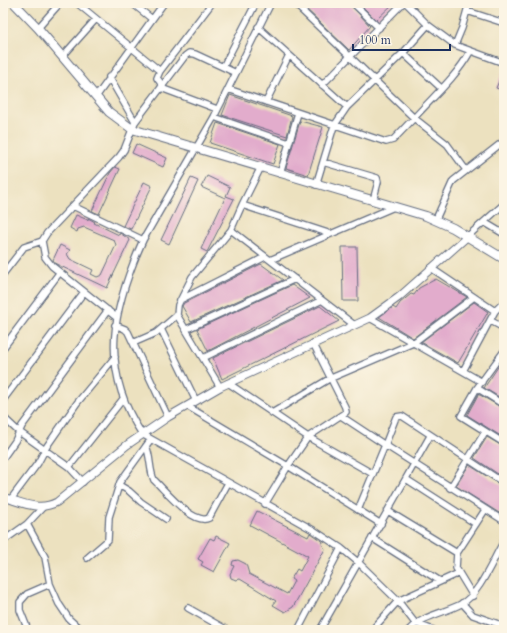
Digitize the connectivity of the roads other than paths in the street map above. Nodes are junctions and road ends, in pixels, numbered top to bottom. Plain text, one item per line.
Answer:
1 (14, 3) edge
2 (60, 3) edge
3 (77, 3) edge
4 (132, 3) edge
5 (164, 3) edge
6 (212, 3) edge
7 (256, 3) edge
8 (271, 3) edge
9 (294, 3) edge
10 (352, 3) edge
11 (404, 3) edge
12 (468, 4) edge
13 (467, 11) junction
14 (96, 19) junction
15 (152, 19) junction
16 (504, 23) edge
17 (428, 25) junction
18 (258, 27) junction
19 (38, 28) junction
20 (379, 28) junction
21 (455, 45) junction
22 (131, 47) junction
23 (470, 52) junction
24 (403, 53) junction
25 (289, 55) junction
26 (350, 56) junction
27 (62, 57) junction
28 (504, 63) edge
29 (223, 67) junction
30 (160, 71) junction
31 (236, 73) junction
32 (109, 77) junction
33 (376, 80) junction
34 (322, 85) junction
35 (162, 87) junction
36 (441, 88) junction
37 (228, 89) junction
38 (96, 97) junction
39 (266, 102) junction
40 (347, 107) junction
41 (217, 109) junction
42 (298, 113) junction
43 (214, 117) junction
44 (414, 118) junction
45 (133, 126) junction
46 (334, 126) junction
47 (504, 141) edge
48 (289, 143) junction
49 (196, 147) junction
50 (323, 162) junction
51 (261, 167) junction
52 (466, 170) junction
53 (280, 174) junction
54 (316, 185) junction
55 (373, 201) junction
56 (504, 204) edge
57 (242, 205) junction
58 (73, 206) junction
59 (394, 208) junction
60 (436, 219) junction
61 (484, 222) junction
62 (231, 230) junction
63 (331, 234) junction
64 (504, 234) edge
65 (468, 236) junction
66 (143, 240) junction
67 (42, 241) junction
68 (267, 258) junction
69 (504, 259) edge
70 (431, 268) junction
71 (60, 272) junction
72 (3, 274) edge
73 (295, 279) junction
74 (84, 292) junction
75 (474, 297) junction
76 (180, 300) junction
77 (322, 300) junction
78 (504, 302) edge
79 (108, 310) junction
80 (495, 311) junction
81 (177, 315) junction
82 (116, 317) junction
83 (370, 318) junction
84 (491, 321) junction
85 (353, 324) junction
86 (115, 325) junction
87 (504, 328) edge
88 (161, 329) junction
89 (187, 329) junction
90 (412, 342) junction
91 (133, 343) junction
92 (313, 343) junction
93 (3, 348) edge
94 (504, 351) edge
95 (115, 357) junction
96 (203, 358) junction
97 (463, 372) junction
98 (329, 379) junction
99 (482, 382) junction
100 (228, 383) junction
101 (220, 387) junction
102 (477, 388) junction
103 (123, 399) junction
104 (3, 400) edge
105 (196, 401) junction
106 (504, 405) edge
107 (187, 406) junction
108 (272, 413) junction
109 (168, 416) junction
110 (341, 416) junction
111 (3, 417) edge
112 (18, 431) junction
113 (485, 432) junction
114 (142, 434) junction
115 (430, 436) junction
116 (308, 437) junction
117 (151, 439) junction
118 (504, 443) edge
119 (385, 445) junction
120 (146, 446) junction
121 (44, 450) junction
122 (3, 458) edge
123 (468, 460) junction
124 (413, 463) junction
125 (288, 466) junction
126 (69, 467) junction
127 (373, 474) junction
128 (406, 479) junction
129 (83, 482) junction
130 (228, 483) junction
131 (504, 483) edge
132 (119, 486) junction
133 (450, 488) junction
134 (3, 497) edge
135 (11, 499) junction
136 (265, 504) junction
137 (43, 507) junction
138 (358, 510) junction
139 (485, 510) junction
140 (388, 511) junction
141 (166, 519) dead end
142 (504, 521) edge
143 (27, 524) junction
144 (381, 524) junction
145 (476, 524) junction
146 (372, 538) junction
147 (3, 541) edge
148 (504, 541) edge
149 (341, 548) junction
150 (457, 553) junction
151 (87, 558) dead end
152 (359, 563) junction
153 (459, 573) junction
154 (440, 581) junction
155 (50, 584) junction
156 (473, 596) junction
157 (398, 601) junction
158 (462, 604) junction
159 (188, 608) dead end
160 (415, 624) junction
161 (504, 626) edge
162 (28, 630) edge
163 (81, 630) edge
164 (227, 630) edge
165 (298, 630) edge
166 (320, 630) edge
167 (372, 630) edge
168 (409, 630) edge
169 (433, 630) edge

1 - 19 main road
2 - 19 street
3 - 14 street
4 - 15 street
5 - 15 street
6 - 30 street
7 - 29 street
8 - 18 street
9 - 26 street
10 - 20 street
11 - 17 street
11 - 20 street
12 - 13 street
13 - 16 street
13 - 21 street
14 - 22 street
14 - 27 street
15 - 22 street
17 - 21 street
17 - 24 street
18 - 25 street
18 - 31 street
19 - 27 main road
20 - 26 street
21 - 23 street
22 - 30 street
22 - 32 street
23 - 28 street
23 - 36 street
24 - 33 street
24 - 36 street
25 - 34 street
25 - 39 street
26 - 33 street
26 - 34 street
27 - 38 main road
29 - 31 street
29 - 35 street
30 - 35 street
31 - 37 street
32 - 38 street
32 - 45 street
33 - 40 street
33 - 44 street
34 - 40 street
35 - 41 street
35 - 45 street
36 - 44 street
37 - 39 street
37 - 41 street
38 - 45 main road
39 - 42 street
40 - 46 street
41 - 43 street
42 - 46 street
42 - 48 street
43 - 48 street
43 - 49 street
44 - 46 street
44 - 52 street
45 - 49 main road
45 - 58 street
46 - 50 street
47 - 52 street
48 - 53 street
49 - 51 main road
49 - 66 street
50 - 54 street
50 - 55 street
51 - 53 main road
51 - 57 street
52 - 60 street
53 - 54 main road
54 - 55 main road
55 - 59 main road
56 - 61 street
57 - 62 street
57 - 63 street
58 - 66 street
58 - 67 street
59 - 60 main road
59 - 63 street
60 - 65 main road
61 - 64 street
61 - 65 street
62 - 68 street
62 - 76 street
63 - 68 street
65 - 69 main road
65 - 70 street
66 - 82 street
67 - 71 street
67 - 72 street
68 - 73 street
68 - 76 street
70 - 75 street
70 - 83 street
71 - 74 street
71 - 93 street
73 - 77 street
73 - 89 street
74 - 79 street
74 - 104 street
75 - 80 street
75 - 90 street
76 - 81 street
77 - 85 street
77 - 96 street
78 - 80 street
79 - 82 street
79 - 112 street
80 - 84 street
81 - 88 street
81 - 89 street
82 - 86 street
83 - 85 street
83 - 90 street
84 - 87 street
84 - 97 street
85 - 92 street
86 - 91 street
86 - 95 street
88 - 91 street
88 - 105 street
89 - 96 street
90 - 97 street
90 - 98 street
91 - 109 street
92 - 98 street
92 - 100 street
94 - 99 street
95 - 103 street
95 - 121 street
96 - 101 street
97 - 99 street
98 - 108 street
98 - 110 street
99 - 102 street
100 - 101 street
100 - 108 street
101 - 105 street
102 - 106 street
102 - 113 street
103 - 114 street
103 - 126 street
105 - 107 street
107 - 109 street
107 - 125 street
108 - 116 street
109 - 114 street
110 - 116 street
110 - 119 street
111 - 112 street
112 - 121 street
112 - 122 street
113 - 118 street
113 - 123 street
114 - 117 street
114 - 129 street
115 - 119 street
115 - 123 street
115 - 124 street
116 - 125 street
116 - 127 street
117 - 120 street
117 - 130 street
119 - 124 street
119 - 127 street
120 - 130 street
120 - 132 street
121 - 126 street
121 - 135 street
123 - 131 street
123 - 133 street
124 - 128 street
124 - 133 street
125 - 136 street
125 - 138 street
126 - 129 street
127 - 138 street
128 - 140 street
128 - 145 street
129 - 137 street
130 - 136 street
132 - 141 street
132 - 151 street
133 - 139 street
134 - 135 street
135 - 137 street
136 - 149 street
137 - 143 street
138 - 144 street
139 - 142 street
139 - 145 street
140 - 144 street
140 - 150 street
143 - 147 street
143 - 155 street
144 - 146 street
145 - 150 street
146 - 152 street
146 - 154 street
148 - 156 street
149 - 152 street
149 - 165 street
150 - 153 street
152 - 157 street
152 - 166 street
153 - 154 street
153 - 156 street
154 - 157 street
155 - 162 street
155 - 163 street
156 - 158 street
157 - 160 street
157 - 167 street
158 - 160 street
158 - 161 street
159 - 164 street
160 - 168 street
160 - 169 street

